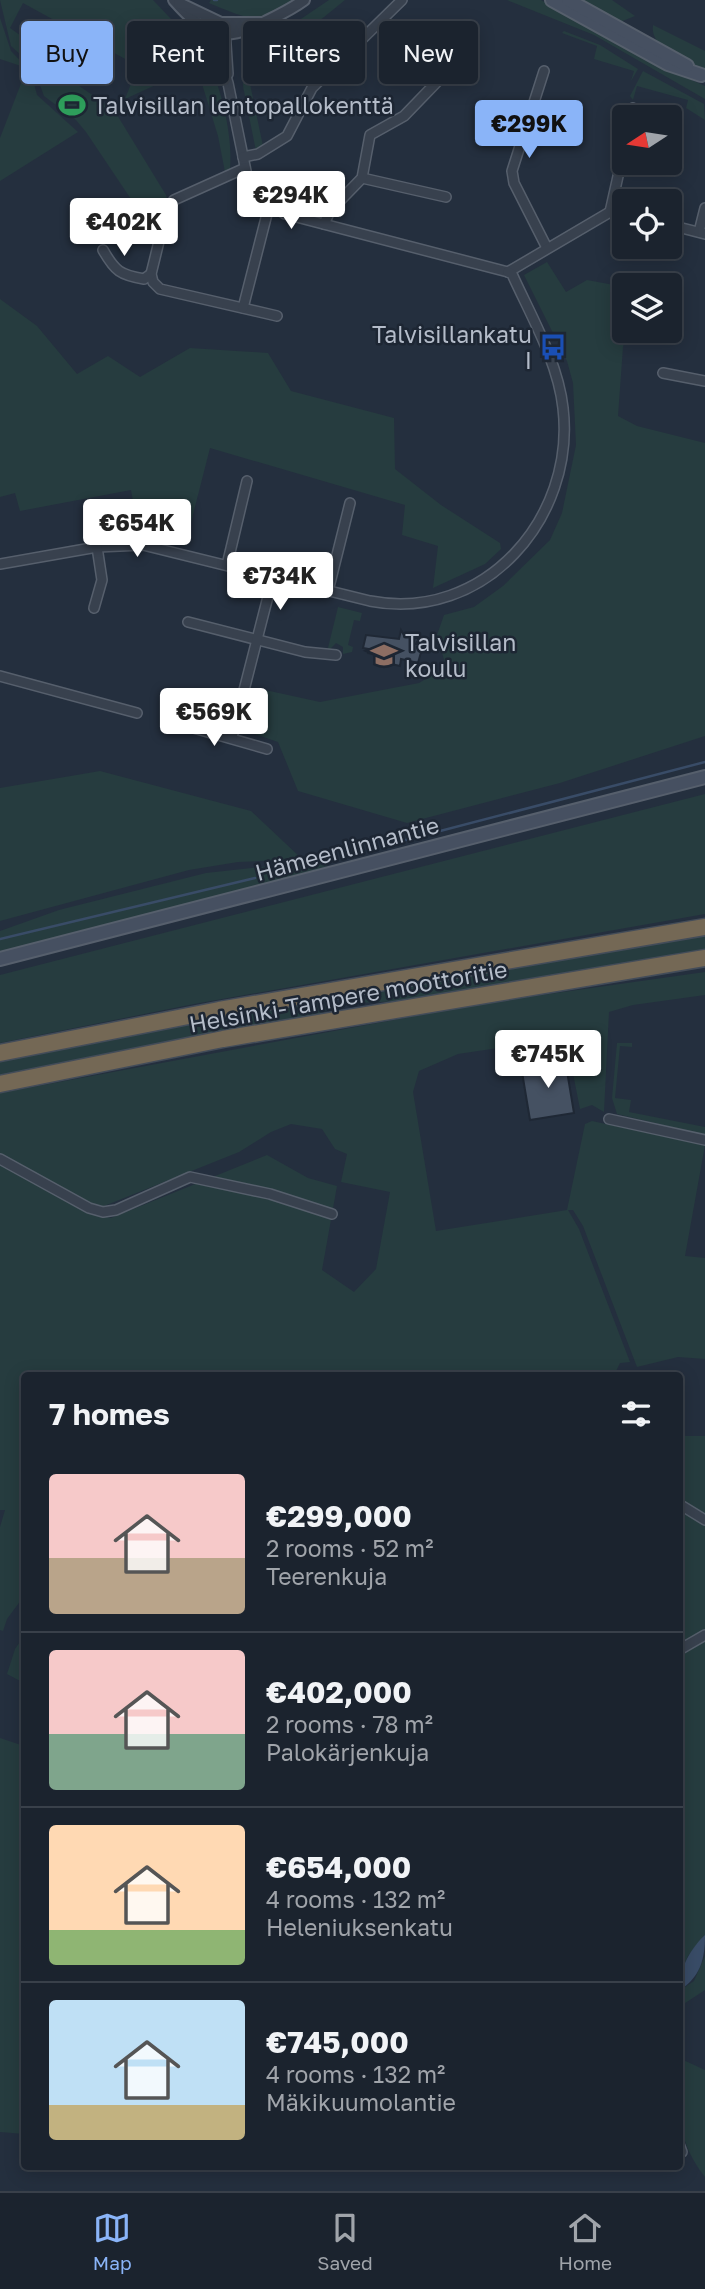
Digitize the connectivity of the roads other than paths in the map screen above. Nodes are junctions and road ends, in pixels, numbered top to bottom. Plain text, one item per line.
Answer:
1 (304, 0) edge
2 (402, 0) edge
3 (552, 0) edge
4 (568, 0) edge
5 (175, 1) edge
6 (193, 21) edge
7 (229, 30) edge
8 (544, 71) dead end
9 (703, 76) edge
10 (228, 84) edge
11 (435, 84) edge
12 (243, 157) junction
13 (245, 168) junction
14 (618, 175) edge
15 (362, 178) junction
16 (446, 197) dead end
17 (272, 206) junction
18 (705, 208) edge
19 (610, 212) joint
20 (324, 224) junction
21 (682, 228) edge
22 (702, 233) edge
23 (547, 248) junction
24 (103, 250) dead end
25 (508, 272) junction
26 (152, 278) junction
27 (243, 308) junction
28 (277, 316) dead end
29 (663, 373) dead end
30 (705, 381) edge
31 (247, 481) dead end
32 (350, 503) dead end
33 (97, 547) junction
34 (0, 564) edge
35 (227, 565) junction
36 (274, 577) junction
37 (328, 591) junction
38 (94, 608) dead end
39 (188, 622) dead end
40 (257, 639) junction
41 (336, 655) dead end
42 (0, 676) edge
43 (137, 713) dead end
44 (169, 721) dead end
45 (232, 737) junction
46 (267, 749) dead end
47 (705, 777) edge
48 (705, 927) edge
49 (0, 959) edge
50 (701, 960) edge
51 (0, 1053) edge
52 (0, 1084) edge
53 (609, 1119) dead end
54 (705, 1140) edge
55 (0, 1159) edge
56 (332, 1214) dead end
57 (683, 1506) edge
58 (705, 1520) edge
59 (705, 1635) edge
60 (683, 1648) edge

1 - 7 street
2 - 12 street
3 - 9 main road
4 - 9 main road
5 - 6 street
8 - 23 street
10 - 12 street
11 - 15 street
12 - 13 street
13 - 17 street
13 - 26 street
14 - 19 street
15 - 16 street
15 - 20 street
17 - 20 street
17 - 27 street
18 - 22 street
19 - 23 street
20 - 25 street
21 - 22 street
23 - 25 street
24 - 26 street
25 - 37 street
26 - 27 street
27 - 28 street
29 - 30 street
31 - 35 street
32 - 37 street
33 - 34 street
33 - 35 street
33 - 38 street
35 - 36 street
36 - 37 street
36 - 40 street
39 - 40 street
40 - 41 street
40 - 45 street
42 - 43 street
44 - 45 street
45 - 46 street
47 - 49 main road, Hämeenlinnantie
48 - 51 highway, Helsinki-Tampere moottoritie
50 - 52 highway, Helsinki-Tampere moottoritie
53 - 54 street
55 - 56 street
57 - 58 street
59 - 60 street

